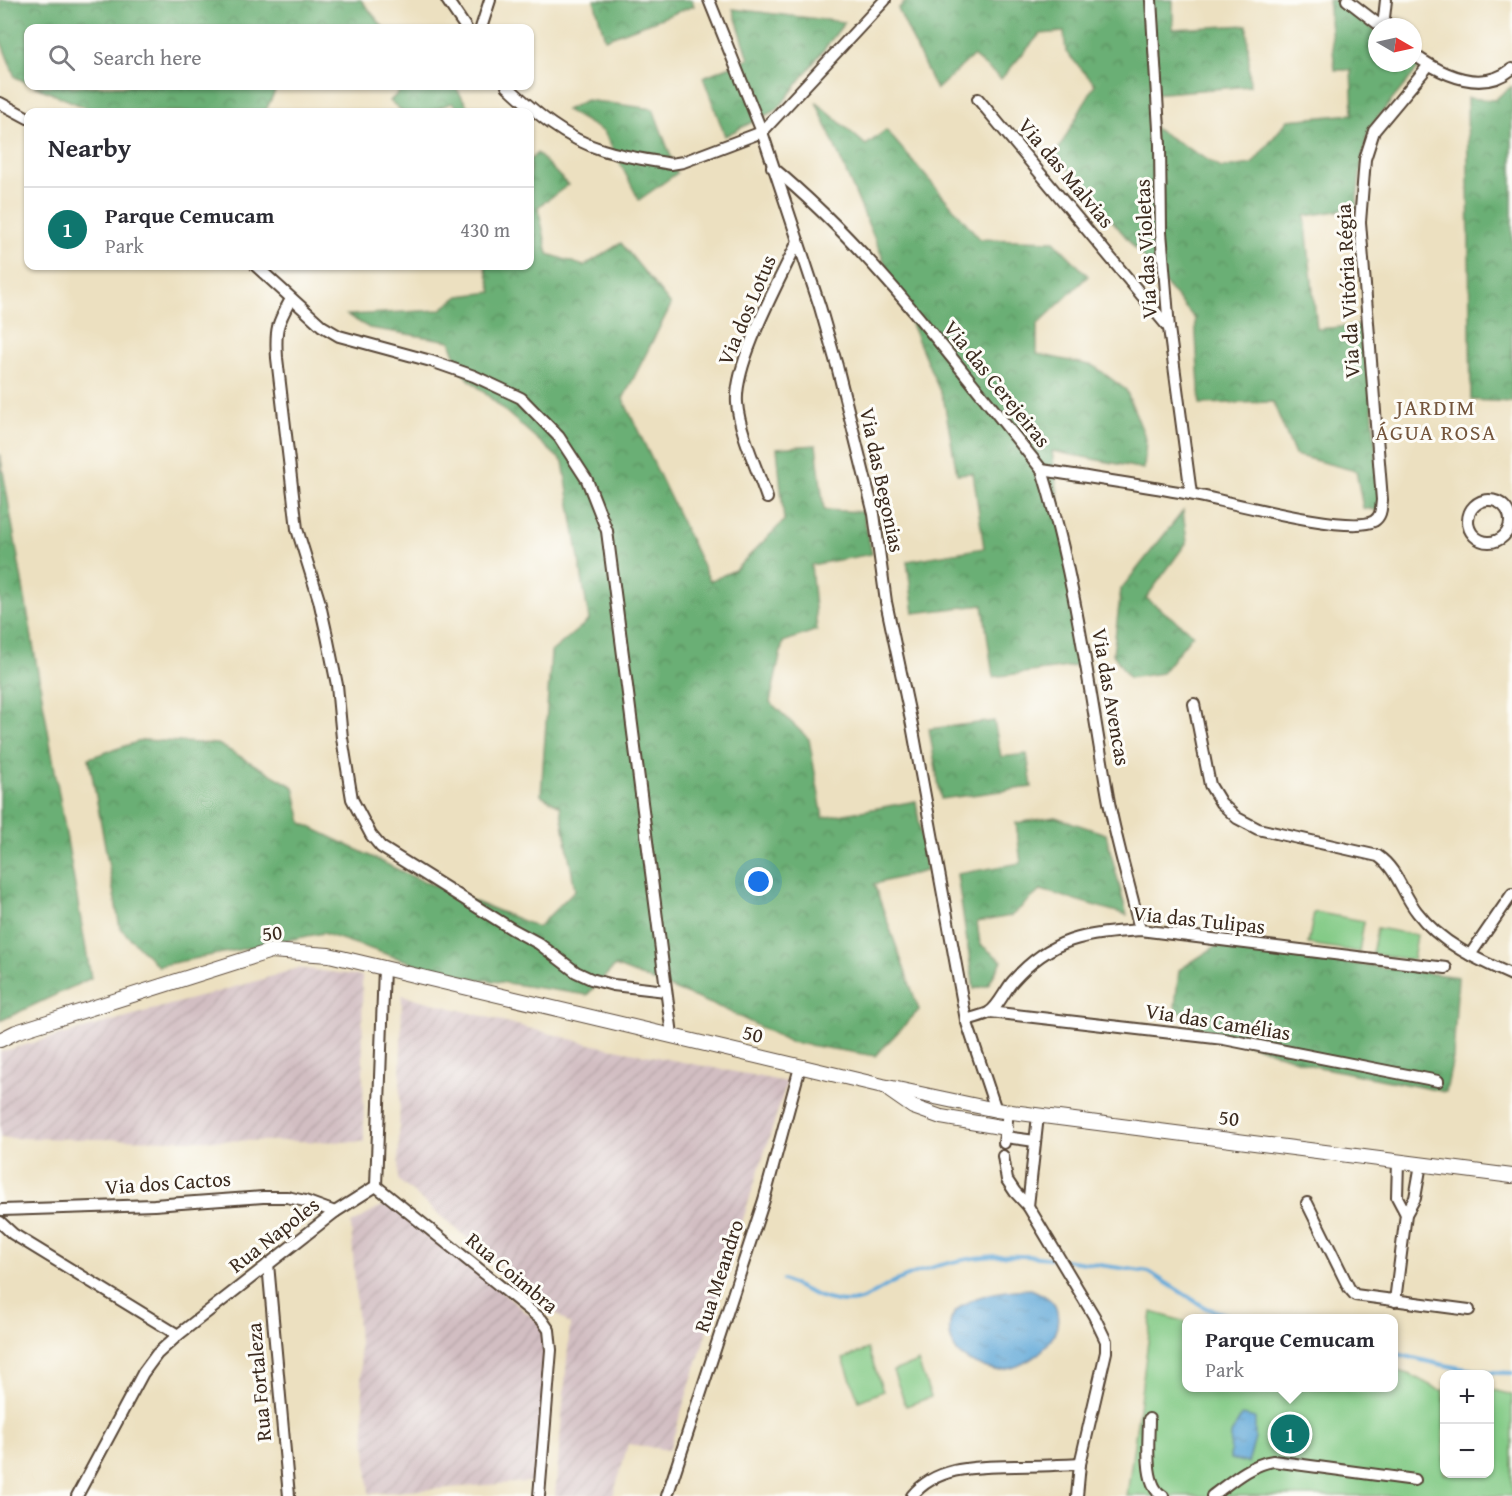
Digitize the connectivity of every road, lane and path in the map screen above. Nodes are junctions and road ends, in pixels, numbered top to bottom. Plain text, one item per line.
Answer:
1 (447, 0) edge
2 (490, 0) edge
3 (709, 0) edge
4 (885, 0) edge
5 (1151, 0) edge
6 (1347, 0) edge
7 (1386, 0) edge
8 (1371, 18) edge
9 (1384, 18) edge
10 (463, 24) edge
11 (482, 24) edge
12 (1422, 60) edge
13 (1429, 65) junction
14 (1512, 69) edge
15 (511, 90) edge
16 (978, 99) dead end
17 (0, 103) edge
18 (531, 108) edge
19 (534, 111) edge
20 (24, 116) edge
21 (762, 132) junction
22 (772, 167) junction
23 (798, 241) junction
24 (260, 270) edge
25 (291, 299) junction
26 (1169, 328) junction
27 (1042, 470) junction
28 (1191, 494) junction
29 (767, 498) dead end
30 (1382, 500) joint
31 (1499, 502) junction
32 (1512, 502) edge
33 (1511, 524) edge
34 (1503, 537) junction
35 (1512, 545) edge
36 (1194, 704) dead end
37 (1512, 894) edge
38 (1140, 930) junction
39 (1470, 955) junction
40 (384, 968) junction
41 (1446, 968) dead end
42 (1512, 975) edge
43 (666, 991) junction
44 (990, 1012) junction
45 (966, 1020) junction
46 (672, 1035) junction
47 (0, 1040) edge
48 (800, 1067) junction
49 (1438, 1081) dead end
50 (883, 1086) junction
51 (1002, 1111) junction
52 (1038, 1116) junction
53 (1005, 1136) junction
54 (1035, 1141) junction
55 (1003, 1156) dead end
56 (1398, 1161) junction
57 (1421, 1164) junction
58 (1512, 1176) edge
59 (376, 1186) junction
60 (1307, 1203) dead end
61 (1028, 1206) junction
62 (1, 1211) edge
63 (334, 1212) junction
64 (1406, 1214) junction
65 (0, 1222) edge
66 (268, 1264) junction
67 (1395, 1301) junction
68 (1469, 1310) dead end
69 (178, 1335) junction
70 (1149, 1419) dead end
71 (1080, 1464) junction
72 (1415, 1480) dead end
73 (77, 1496) edge
74 (289, 1496) edge
75 (539, 1496) edge
76 (668, 1496) edge
77 (912, 1496) edge
78 (1077, 1496) edge
79 (1163, 1496) edge
80 (1212, 1496) edge

1 - 10 street
2 - 11 street
3 - 21 street, Via das Begonias
4 - 21 street
5 - 26 street, Via das Violetas
6 - 8 street
7 - 9 street
12 - 13 street
13 - 14 street
13 - 30 street, Via da Vitória Régia
15 - 18 street
16 - 26 street, Via das Malvias
17 - 20 street
19 - 21 street
21 - 22 street, Via das Begonias
22 - 23 street, Via das Begonias
22 - 27 street, Via das Cerejeiras
23 - 29 street, Via dos Lotus
23 - 45 street, Via das Begonias
24 - 25 street
25 - 43 street
25 - 43 street
26 - 28 street, Via das Violetas
27 - 28 street, Via das Cerejeiras
27 - 38 street, Via das Avencas
28 - 30 street, Via das Cerejeiras
31 - 32 street
31 - 33 street
31 - 34 street
33 - 34 street
34 - 35 street
36 - 39 street
37 - 39 street
38 - 41 street, Via das Tulipas
38 - 44 street, Via das Tulipas
39 - 42 street
40 - 46 main road, 50
40 - 47 main road, 50
40 - 59 street
43 - 46 street
44 - 45 street
44 - 49 street, Via das Camélias
45 - 51 street
46 - 48 main road, 50
48 - 50 main road, 50
48 - 76 street, Rua Meandro
50 - 51 main road, 50
50 - 53 main road
51 - 52 main road, 50
51 - 53 street
52 - 54 street
52 - 56 main road, 50
53 - 54 street
54 - 61 street
55 - 61 street
56 - 57 main road, 50
56 - 64 street
57 - 58 main road, 50
57 - 64 street
59 - 63 street, Rua Napoles
59 - 75 street, Rua Coimbra
60 - 67 street
61 - 71 street
62 - 63 street, Via dos Cactos
63 - 66 street, Rua Napoles
64 - 67 street
65 - 69 street
66 - 69 street, Rua Napoles
66 - 74 street, Rua Fortaleza
67 - 68 street
69 - 73 street, Rua Napoles
70 - 79 street
71 - 77 street
71 - 78 street
72 - 80 street

